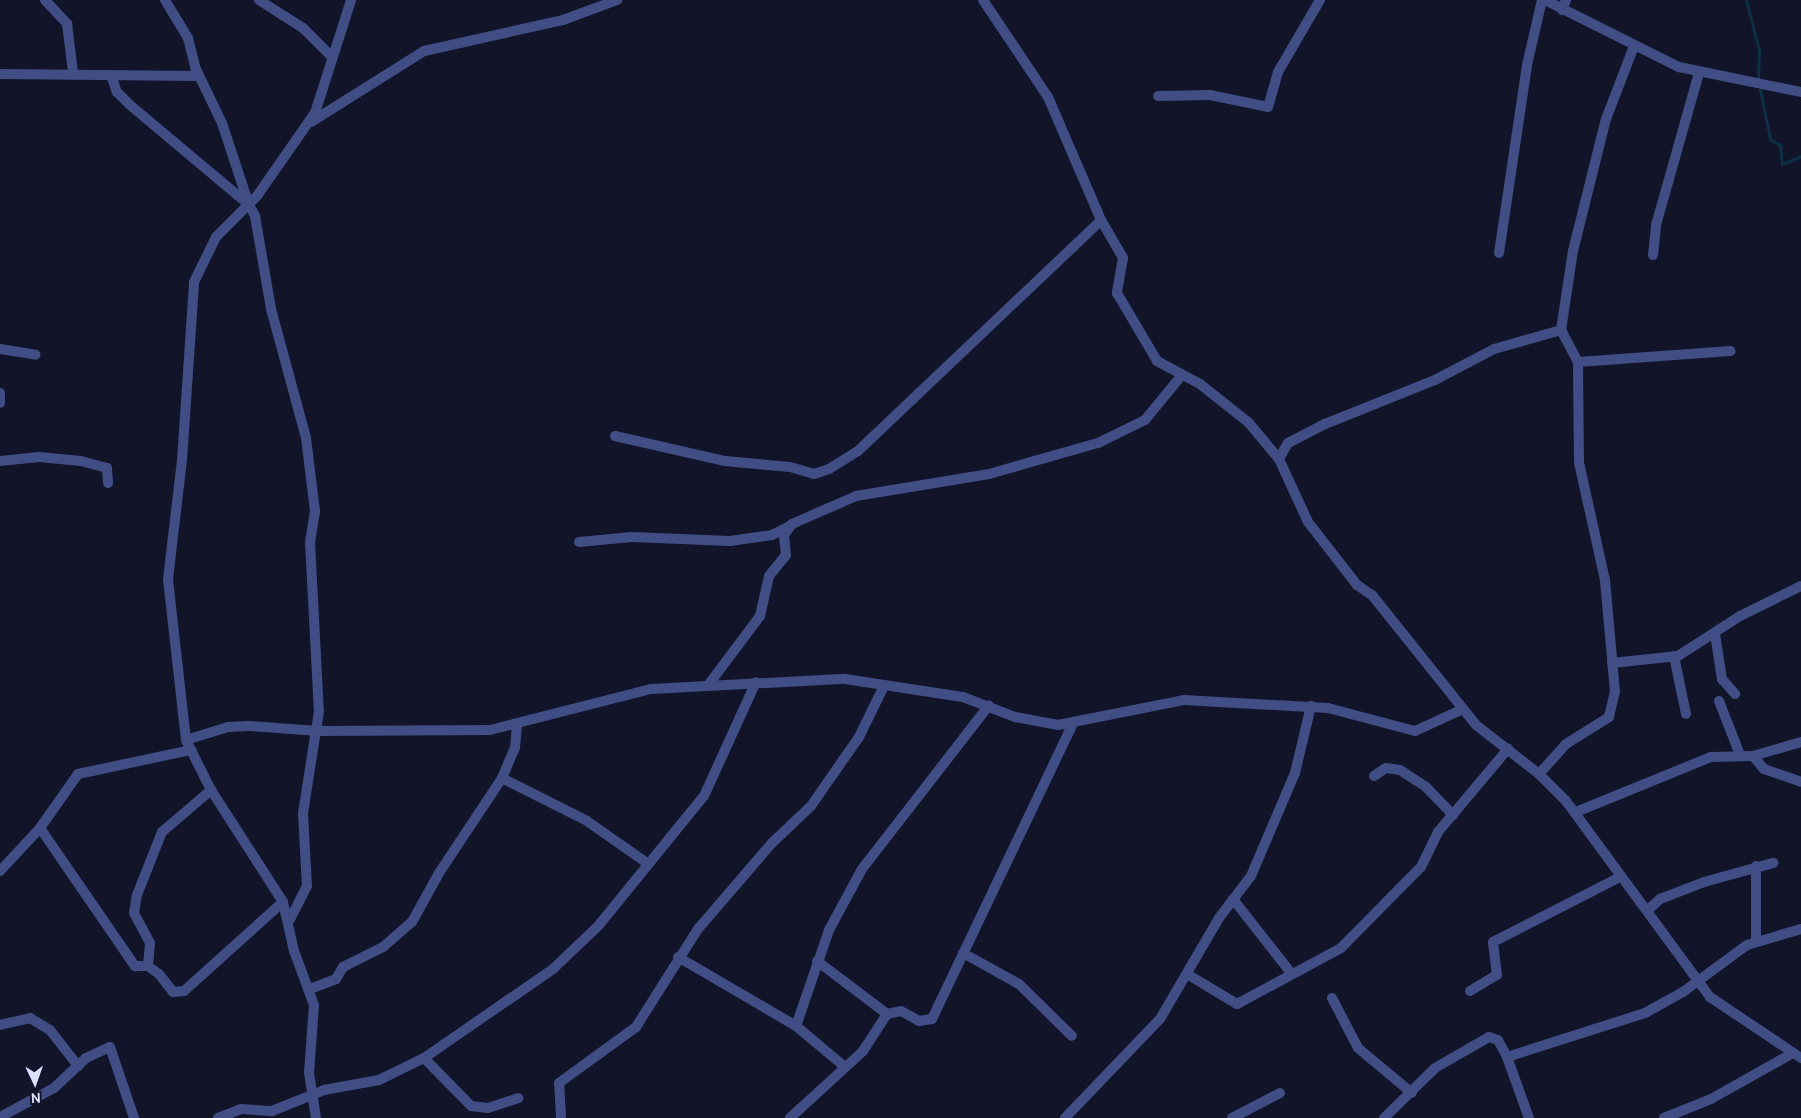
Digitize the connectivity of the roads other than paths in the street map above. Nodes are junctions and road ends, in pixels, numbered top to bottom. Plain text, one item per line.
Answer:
1 (45, 0) edge
2 (165, 0) edge
3 (259, 0) edge
4 (351, 0) edge
5 (617, 0) edge
6 (983, 0) edge
7 (1320, 0) edge
8 (1544, 0) edge
9 (1564, 5) edge
10 (1634, 46) junction
11 (331, 56) junction
12 (73, 72) junction
13 (1699, 73) junction
14 (0, 74) edge
15 (111, 75) junction
16 (199, 76) junction
17 (1801, 92) edge
18 (1158, 96) dead end
19 (306, 125) junction
20 (249, 205) junction
21 (1100, 220) junction
22 (1499, 253) dead end
23 (1653, 255) dead end
24 (1561, 330) junction
25 (0, 349) edge
26 (1731, 351) dead end
27 (36, 355) dead end
28 (1578, 362) junction
29 (1182, 375) junction
30 (0, 393) edge
31 (0, 403) edge
32 (615, 436) dead end
33 (1279, 459) junction
34 (0, 461) edge
35 (108, 483) dead end
36 (792, 524) junction
37 (579, 542) dead end
38 (1801, 586) edge
39 (1715, 634) junction
40 (1674, 656) junction
41 (1612, 663) junction
42 (756, 682) junction
43 (709, 684) junction
44 (884, 686) junction
45 (1735, 694) dead end
46 (1718, 702) dead end
47 (989, 705) junction
48 (1311, 706) junction
49 (1463, 709) junction
50 (1686, 714) dead end
51 (517, 725) junction
52 (1072, 725) junction
53 (318, 731) junction
54 (186, 740) junction
55 (1801, 742) edge
56 (1508, 748) junction
57 (191, 750) junction
58 (1740, 755) junction
59 (1753, 756) junction
60 (1539, 774) junction
61 (1374, 776) dead end
62 (502, 778) junction
63 (1801, 782) edge
64 (212, 790) junction
65 (1576, 812) junction
66 (1452, 815) junction
67 (40, 828) junction
68 (647, 863) junction
69 (1773, 863) dead end
70 (1756, 866) junction
71 (0, 871) edge
72 (1620, 877) junction
73 (1233, 899) junction
74 (283, 902) junction
75 (1649, 908) junction
76 (290, 919) junction
77 (1801, 929) edge
78 (1756, 942) junction
79 (963, 953) junction
80 (678, 957) junction
81 (818, 961) junction
82 (148, 966) junction
83 (1291, 973) junction
84 (1187, 974) junction
85 (1698, 981) junction
86 (310, 989) junction
87 (1470, 991) dead end
88 (1332, 998) dead end
89 (887, 1014) junction
90 (0, 1025) edge
91 (796, 1026) junction
92 (1072, 1036) dead end
93 (1797, 1056) edge
94 (1507, 1057) junction
95 (424, 1058) junction
96 (78, 1066) junction
97 (845, 1067) junction
98 (1280, 1093) dead end
99 (1412, 1093) junction
100 (311, 1095) junction
101 (518, 1098) dead end
102 (3, 1116) edge
103 (134, 1118) edge
104 (218, 1118) edge
105 (316, 1118) edge
106 (561, 1118) edge
107 (790, 1118) edge
108 (1064, 1118) edge
109 (1232, 1118) edge
110 (1384, 1118) edge
111 (1529, 1118) edge
112 (1664, 1118) edge

1 - 12 street
2 - 16 street
3 - 11 street
4 - 11 street
5 - 19 street
6 - 21 street
7 - 18 street
8 - 9 street
8 - 22 street
9 - 10 street
10 - 13 street
10 - 24 street
11 - 19 street
12 - 14 street
12 - 15 street
13 - 17 street
13 - 23 street
15 - 16 street
15 - 20 street
16 - 20 street
19 - 20 street
20 - 53 street
20 - 54 street
21 - 29 street
21 - 32 street
24 - 28 street
24 - 33 street
25 - 27 street
26 - 28 street
28 - 41 street
29 - 33 street
29 - 36 street
30 - 31 street
33 - 49 street
34 - 35 street
36 - 37 street
36 - 43 street
38 - 39 street
39 - 40 street
39 - 45 street
40 - 41 street
40 - 50 street
41 - 60 street
42 - 43 street
42 - 44 street
42 - 68 street
43 - 51 street
44 - 47 street
44 - 80 street
46 - 58 street
47 - 52 street
47 - 81 street
48 - 49 street
48 - 52 street
48 - 73 street
49 - 56 street
51 - 53 street
51 - 62 street
52 - 79 street
53 - 54 street
53 - 76 street
54 - 57 street
55 - 59 street
56 - 60 street
56 - 66 street
57 - 64 street
57 - 67 street
58 - 59 street
58 - 65 street
59 - 63 street
60 - 65 street
61 - 66 street
62 - 68 street
62 - 86 street
64 - 74 street
64 - 82 street
65 - 72 street
66 - 83 street
67 - 71 street
67 - 82 street
68 - 95 street
69 - 70 street
70 - 75 street
70 - 78 street
72 - 75 street
72 - 87 street
73 - 83 street
73 - 84 street
74 - 76 street
74 - 82 street
75 - 85 street
76 - 86 street
77 - 78 street
78 - 85 street
79 - 89 street
79 - 92 street
80 - 91 street
80 - 106 street
81 - 89 street
81 - 91 street
83 - 84 street
84 - 108 street
85 - 93 street
85 - 94 street
86 - 100 street
88 - 99 street
89 - 97 street
90 - 96 street
91 - 97 street
93 - 112 street
94 - 99 street
94 - 111 street
95 - 100 street
95 - 101 street
96 - 102 street
96 - 103 street
97 - 107 street
98 - 109 street
99 - 110 street
100 - 104 street
100 - 105 street

